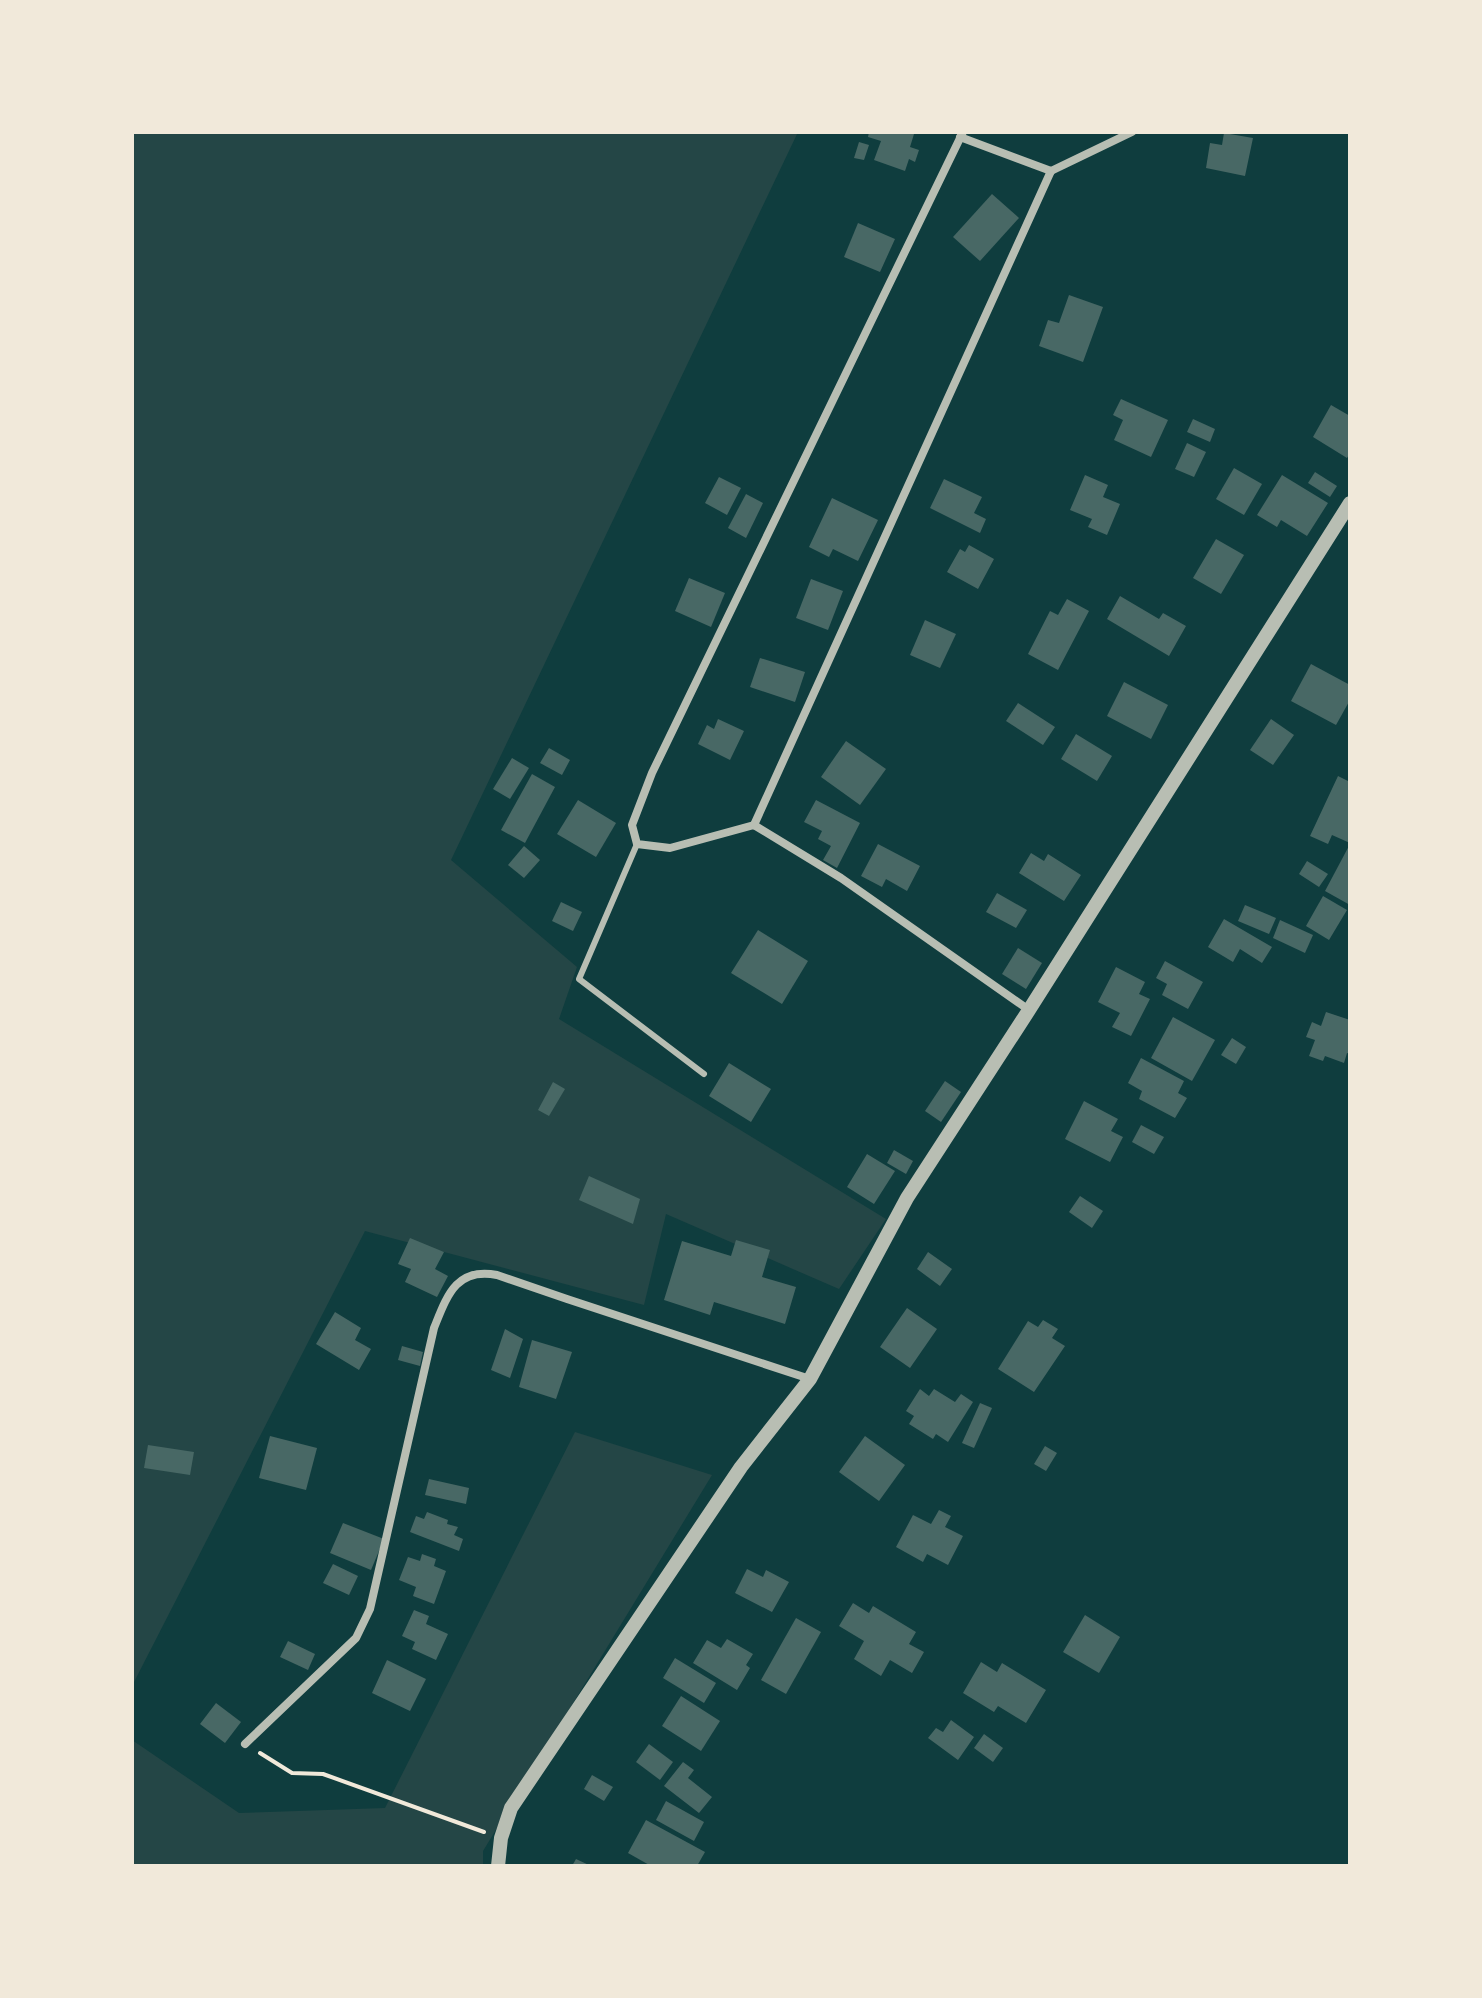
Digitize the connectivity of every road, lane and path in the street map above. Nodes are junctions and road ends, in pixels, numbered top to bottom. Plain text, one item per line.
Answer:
1 (1132, 132) edge
2 (962, 134) edge
3 (1051, 171) junction
4 (1350, 503) edge
5 (754, 825) junction
6 (637, 844) junction
7 (1029, 1010) junction
8 (704, 1074) dead end
9 (810, 1379) junction
10 (245, 1744) joint
11 (501, 1838) junction
12 (498, 1866) edge

1 - 3 street
2 - 3 street
2 - 6 street
3 - 5 street
4 - 7 street
5 - 6 street
5 - 7 street
6 - 8 lane
7 - 9 street
9 - 10 street
9 - 11 street
10 - 11 path
11 - 12 street

